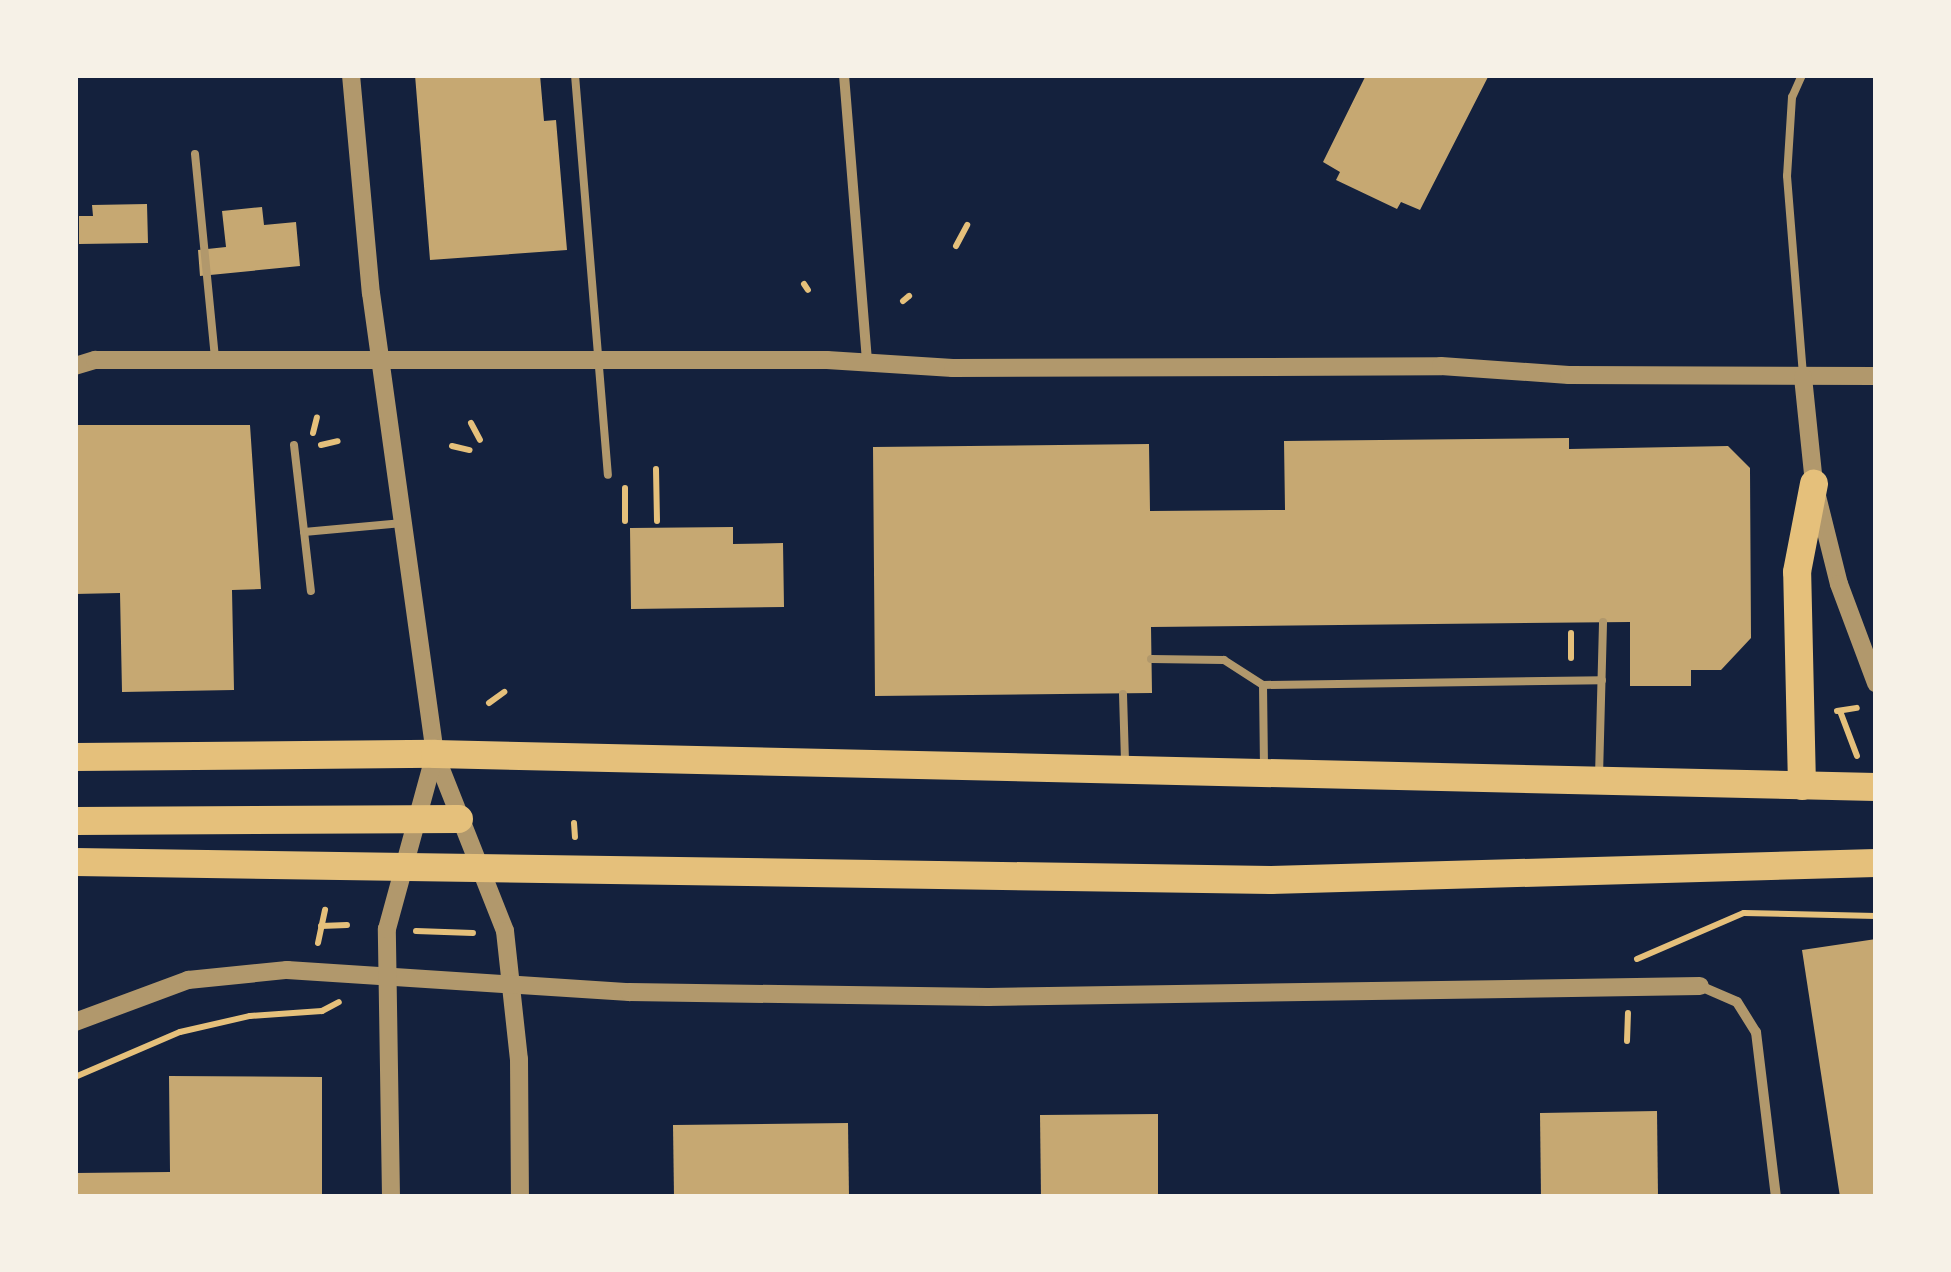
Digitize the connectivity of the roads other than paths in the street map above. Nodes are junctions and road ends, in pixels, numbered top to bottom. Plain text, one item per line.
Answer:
1 (351, 75) edge
2 (575, 75) edge
3 (844, 75) edge
4 (1802, 75) edge
5 (195, 154) dead end
6 (75, 355) edge
7 (96, 360) junction
8 (215, 361) junction
9 (380, 361) junction
10 (601, 362) junction
11 (867, 363) junction
12 (75, 366) edge
13 (1876, 376) edge
14 (1803, 377) junction
15 (294, 446) dead end
16 (608, 475) dead end
17 (1814, 484) junction
18 (403, 523) junction
19 (304, 532) junction
20 (311, 592) dead end
21 (1603, 622) dead end
22 (1152, 659) dead end
23 (1602, 680) junction
24 (1876, 684) edge
25 (1263, 685) junction
26 (1123, 694) dead end
27 (434, 754) junction
28 (75, 757) edge
29 (1125, 772) junction
30 (1264, 772) junction
31 (1599, 780) junction
32 (1802, 786) junction
33 (1876, 788) edge
34 (420, 819) junction
35 (459, 819) junction
36 (75, 820) edge
37 (75, 862) edge
38 (407, 863) junction
39 (478, 864) junction
40 (1876, 864) edge
41 (389, 976) junction
42 (512, 984) junction
43 (1700, 986) joint
44 (75, 1022) edge
45 (391, 1197) edge
46 (520, 1197) edge
47 (1776, 1197) edge

1 - 9 street
2 - 10 lane
3 - 11 street
4 - 14 lane
5 - 8 lane
6 - 7 street
7 - 8 street
7 - 12 street
8 - 9 street
9 - 10 street
9 - 18 street
10 - 11 street
10 - 16 lane
11 - 14 street
13 - 14 street
14 - 17 street
15 - 19 lane
17 - 24 street
17 - 32 highway
18 - 19 lane
18 - 27 street
19 - 20 lane
21 - 23 lane
22 - 25 lane
23 - 25 lane
23 - 31 lane
25 - 30 lane
26 - 29 lane
27 - 28 highway
27 - 29 highway
27 - 34 street
27 - 35 street
29 - 30 highway
30 - 31 highway
31 - 32 highway
32 - 33 highway
34 - 35 highway
34 - 36 highway
34 - 38 street
35 - 39 street
37 - 38 highway
38 - 39 highway
38 - 41 street
39 - 40 highway
39 - 42 street
41 - 42 street
41 - 44 street
41 - 45 street
42 - 43 street
42 - 46 street
43 - 47 street

